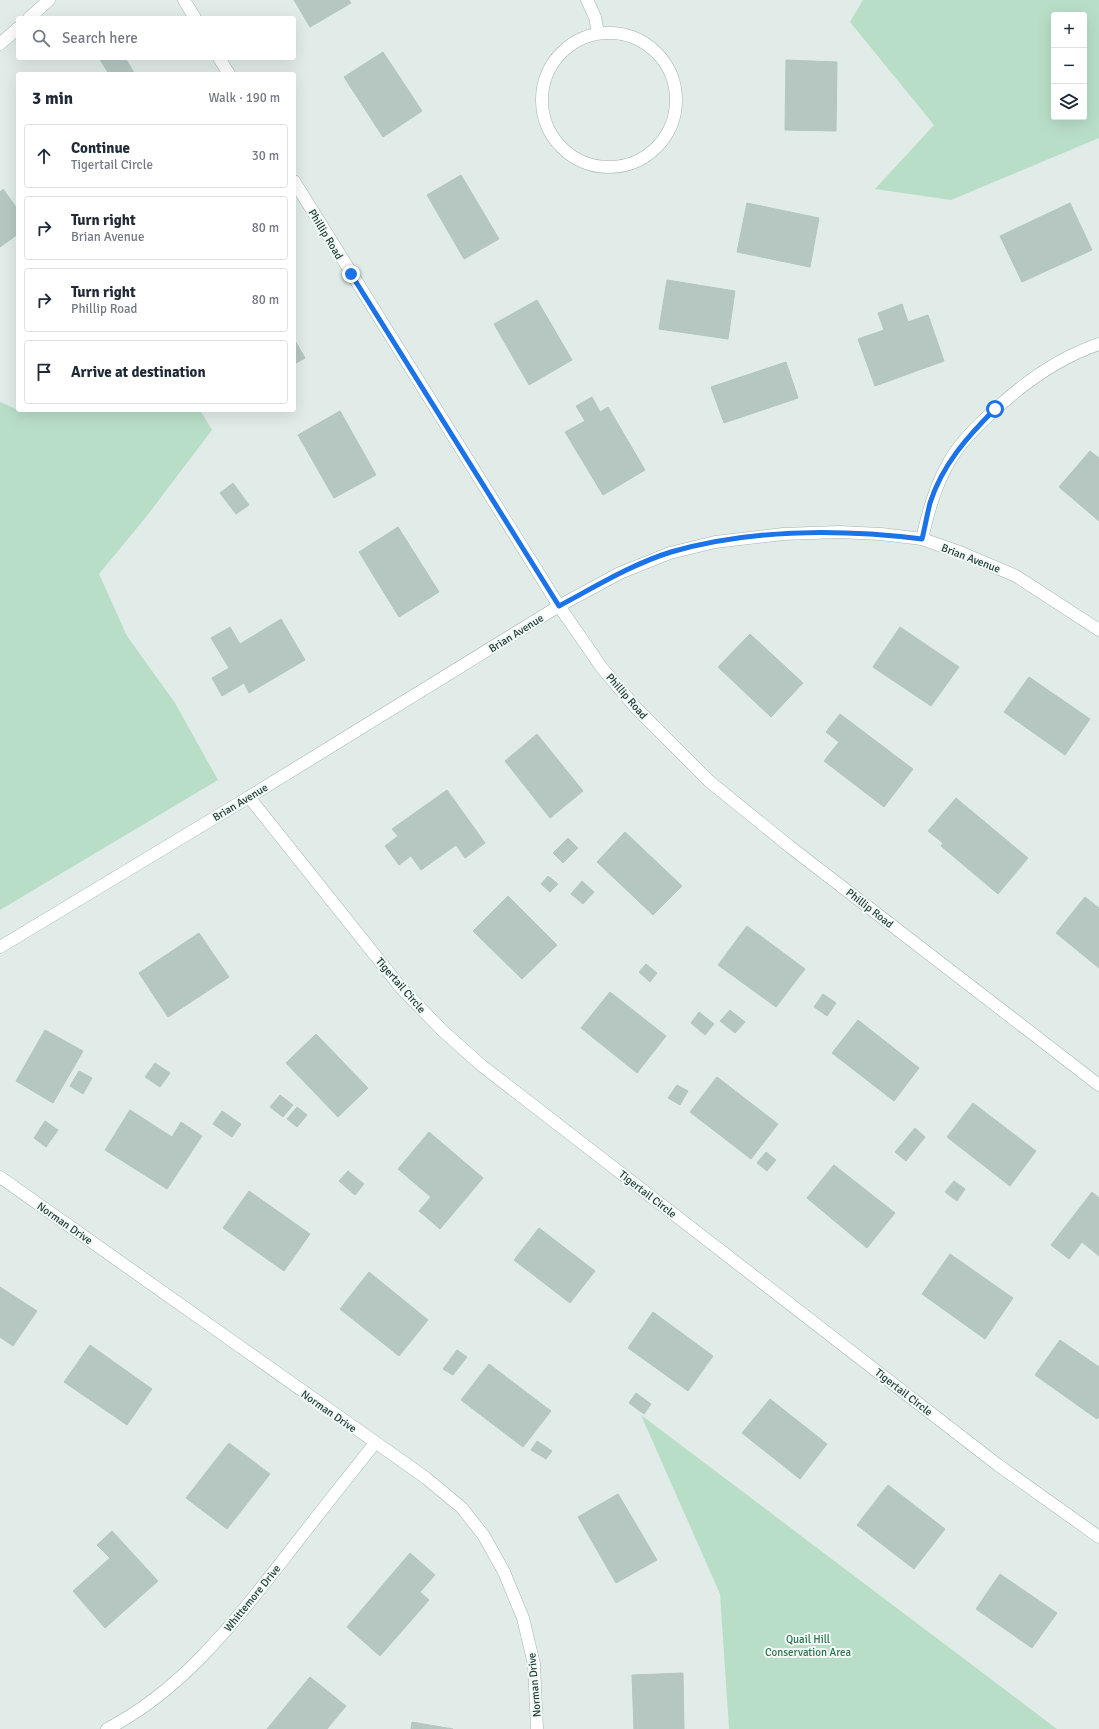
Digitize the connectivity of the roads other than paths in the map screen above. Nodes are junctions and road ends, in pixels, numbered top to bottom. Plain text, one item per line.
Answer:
1 (49, 0) edge
2 (184, 0) edge
3 (587, 0) edge
4 (31, 16) edge
5 (193, 16) edge
6 (16, 30) edge
7 (598, 33) junction
8 (0, 44) edge
9 (220, 60) edge
10 (228, 72) edge
11 (296, 184) edge
12 (1099, 344) edge
13 (922, 539) junction
14 (559, 606) junction
15 (1099, 630) edge
16 (249, 796) junction
17 (0, 947) edge
18 (1099, 1084) edge
19 (0, 1176) edge
20 (375, 1443) junction
21 (1099, 1537) edge
22 (106, 1729) edge
23 (537, 1729) edge

1 - 4 street
2 - 5 street
3 - 7 street
6 - 8 street
7 - 7 street
9 - 10 street
11 - 14 street, Phillip Road
12 - 13 street
13 - 14 street, Brian Avenue
13 - 15 street, Brian Avenue
14 - 16 street, Brian Avenue
14 - 18 street, Phillip Road
16 - 17 street, Brian Avenue
16 - 21 street, Tigertail Circle
19 - 20 street, Norman Drive
20 - 22 street, Whittemore Drive
20 - 23 street, Norman Drive

